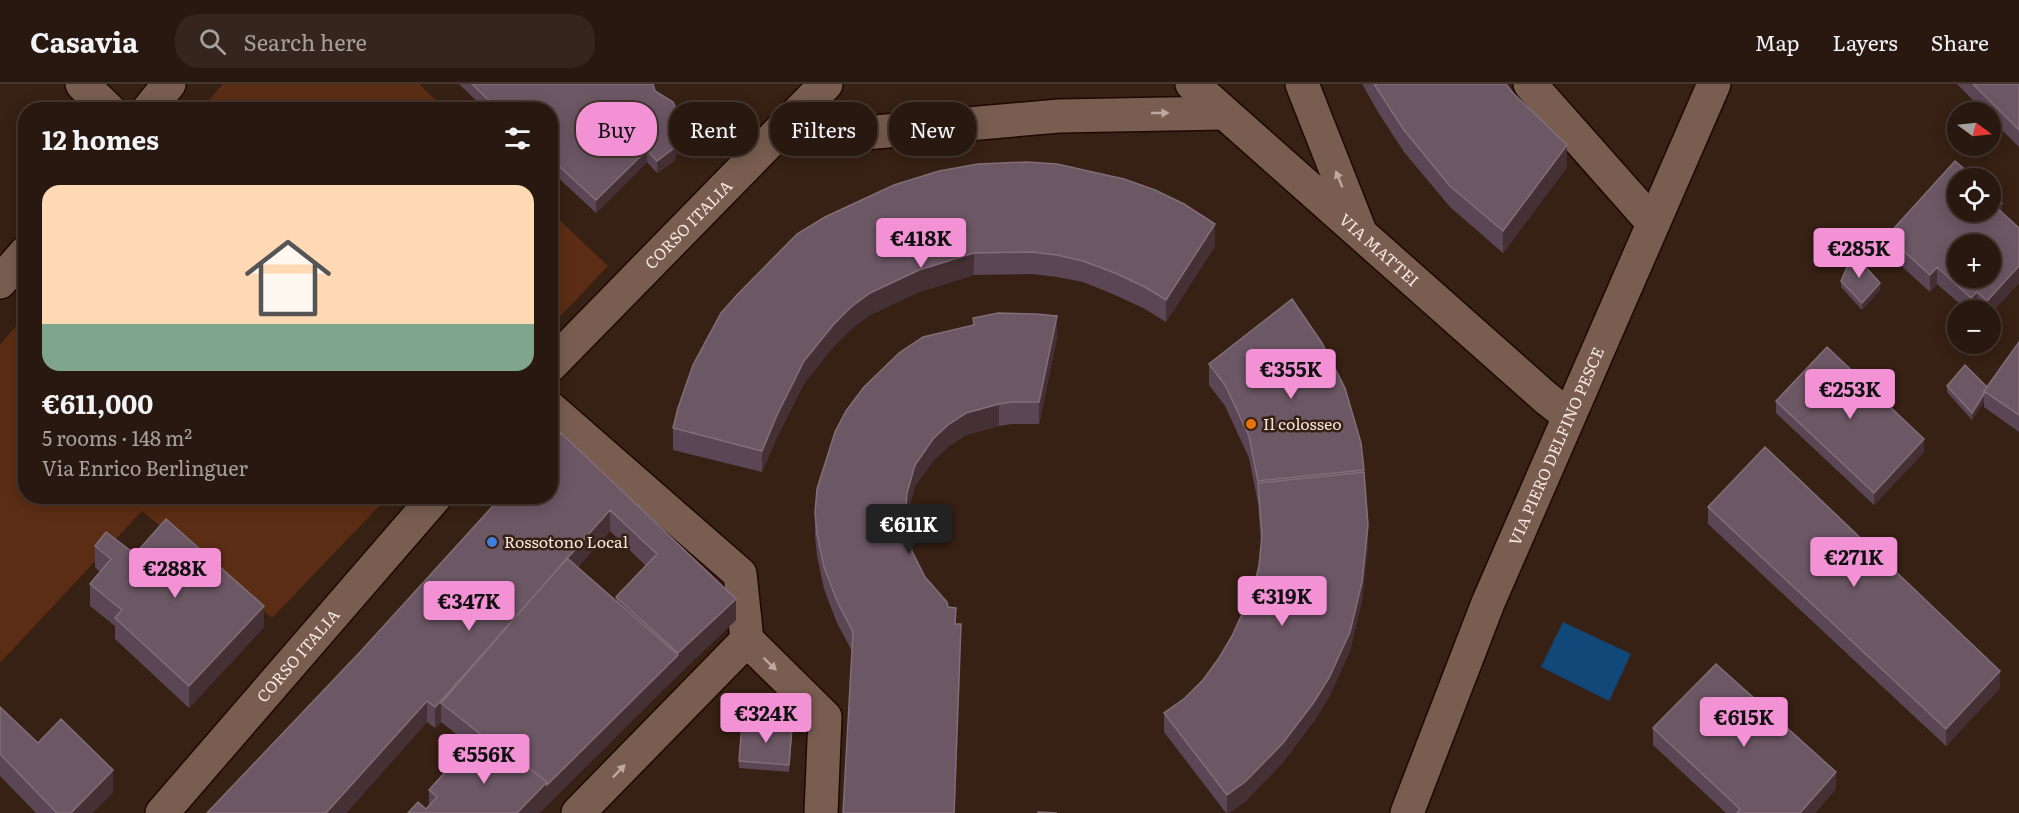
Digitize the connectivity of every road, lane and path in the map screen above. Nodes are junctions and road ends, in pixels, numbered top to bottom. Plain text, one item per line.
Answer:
1 (82, 84) edge
2 (170, 84) edge
3 (826, 84) edge
4 (1192, 84) edge
5 (1302, 84) edge
6 (1530, 84) edge
7 (1714, 84) edge
8 (101, 102) edge
9 (154, 102) edge
10 (808, 102) edge
11 (1224, 113) junction
12 (877, 132) edge
13 (770, 140) edge
14 (1653, 223) junction
15 (1361, 234) junction
16 (18, 261) edge
17 (0, 282) edge
18 (558, 358) edge
19 (558, 415) edge
20 (1569, 416) junction
21 (428, 504) edge
22 (747, 640) junction
23 (162, 813) edge
24 (578, 813) edge
25 (821, 813) edge
26 (1407, 813) edge

1 - 8 street
2 - 9 street
3 - 10 street, CORSO ITALIA
4 - 11 street, VIA MATTEI
15 -> 5 street
6 - 14 street
7 - 14 street, VIA PIERO DELFINO PESCE
12 -> 11 street
11 - 15 street, VIA MATTEI
13 - 18 street, CORSO ITALIA
14 - 20 street, VIA PIERO DELFINO PESCE
15 - 20 street, VIA MATTEI
16 - 17 street
19 - 22 street
20 - 26 street, VIA PIERO DELFINO PESCE
21 - 23 street, CORSO ITALIA
24 -> 22 street
22 -> 25 street

